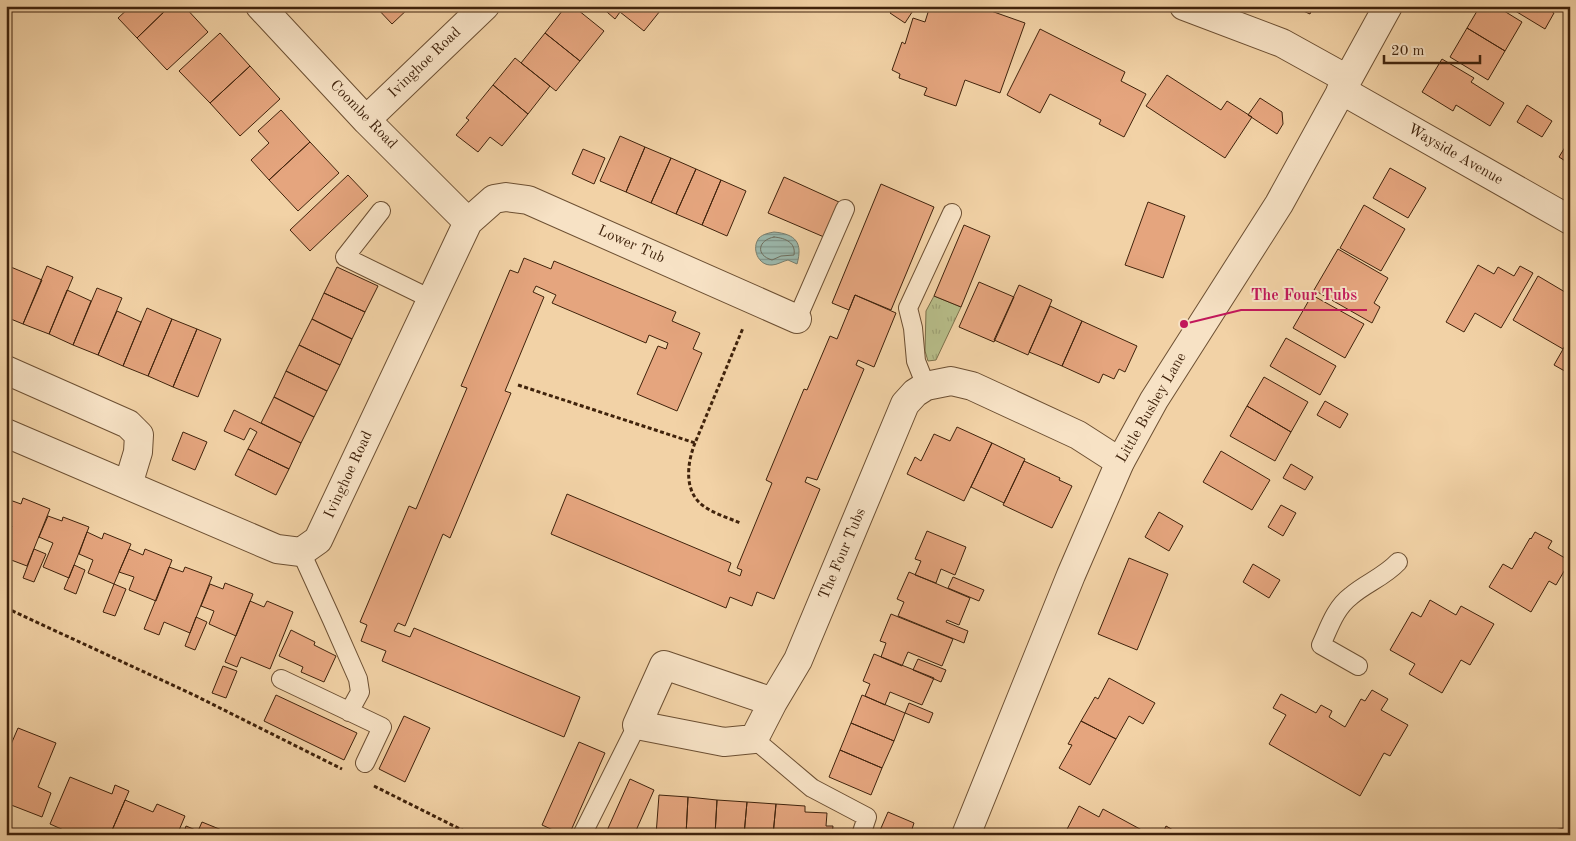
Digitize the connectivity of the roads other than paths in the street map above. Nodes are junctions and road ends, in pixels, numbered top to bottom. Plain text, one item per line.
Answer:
1 (260, 6) edge
2 (485, 6) edge
3 (1184, 6) edge
4 (1388, 6) edge
5 (1344, 84) junction
6 (366, 120) junction
7 (845, 209) dead end
8 (381, 211) dead end
9 (952, 213) dead end
10 (1570, 220) edge
11 (468, 222) junction
12 (432, 299) junction
13 (797, 319) joint
14 (6, 370) edge
15 (926, 386) junction
16 (6, 433) edge
17 (1120, 462) junction
18 (128, 486) junction
19 (301, 552) junction
20 (1398, 562) dead end
21 (1358, 666) dead end
22 (281, 680) dead end
23 (773, 702) junction
24 (349, 712) junction
25 (638, 725) junction
26 (754, 739) junction
27 (365, 763) dead end
28 (582, 835) edge
29 (861, 835) edge
30 (966, 835) edge

1 - 6 street, Coombe Road
2 - 6 street, Ivinghoe Road
3 - 5 street, Wayside Avenue
4 - 5 street, Little Bushey Lane
5 - 10 street, Wayside Avenue
5 - 17 street, Little Bushey Lane
6 - 11 street, Coombe Road
7 - 13 lane
8 - 12 lane
9 - 15 lane
11 - 12 street, Ivinghoe Road
11 - 13 street, Lower Tub
12 - 19 street, Ivinghoe Road
14 - 18 street
15 - 17 street, The Four Tubs
15 - 23 street, The Four Tubs
16 - 18 street
17 - 30 street, Little Bushey Lane
18 - 19 street
19 - 24 lane
20 - 21 lane
22 - 24 lane
23 - 25 street
23 - 26 street, The Four Tubs
24 - 27 lane
25 - 26 street
25 - 28 lane
26 - 29 lane

